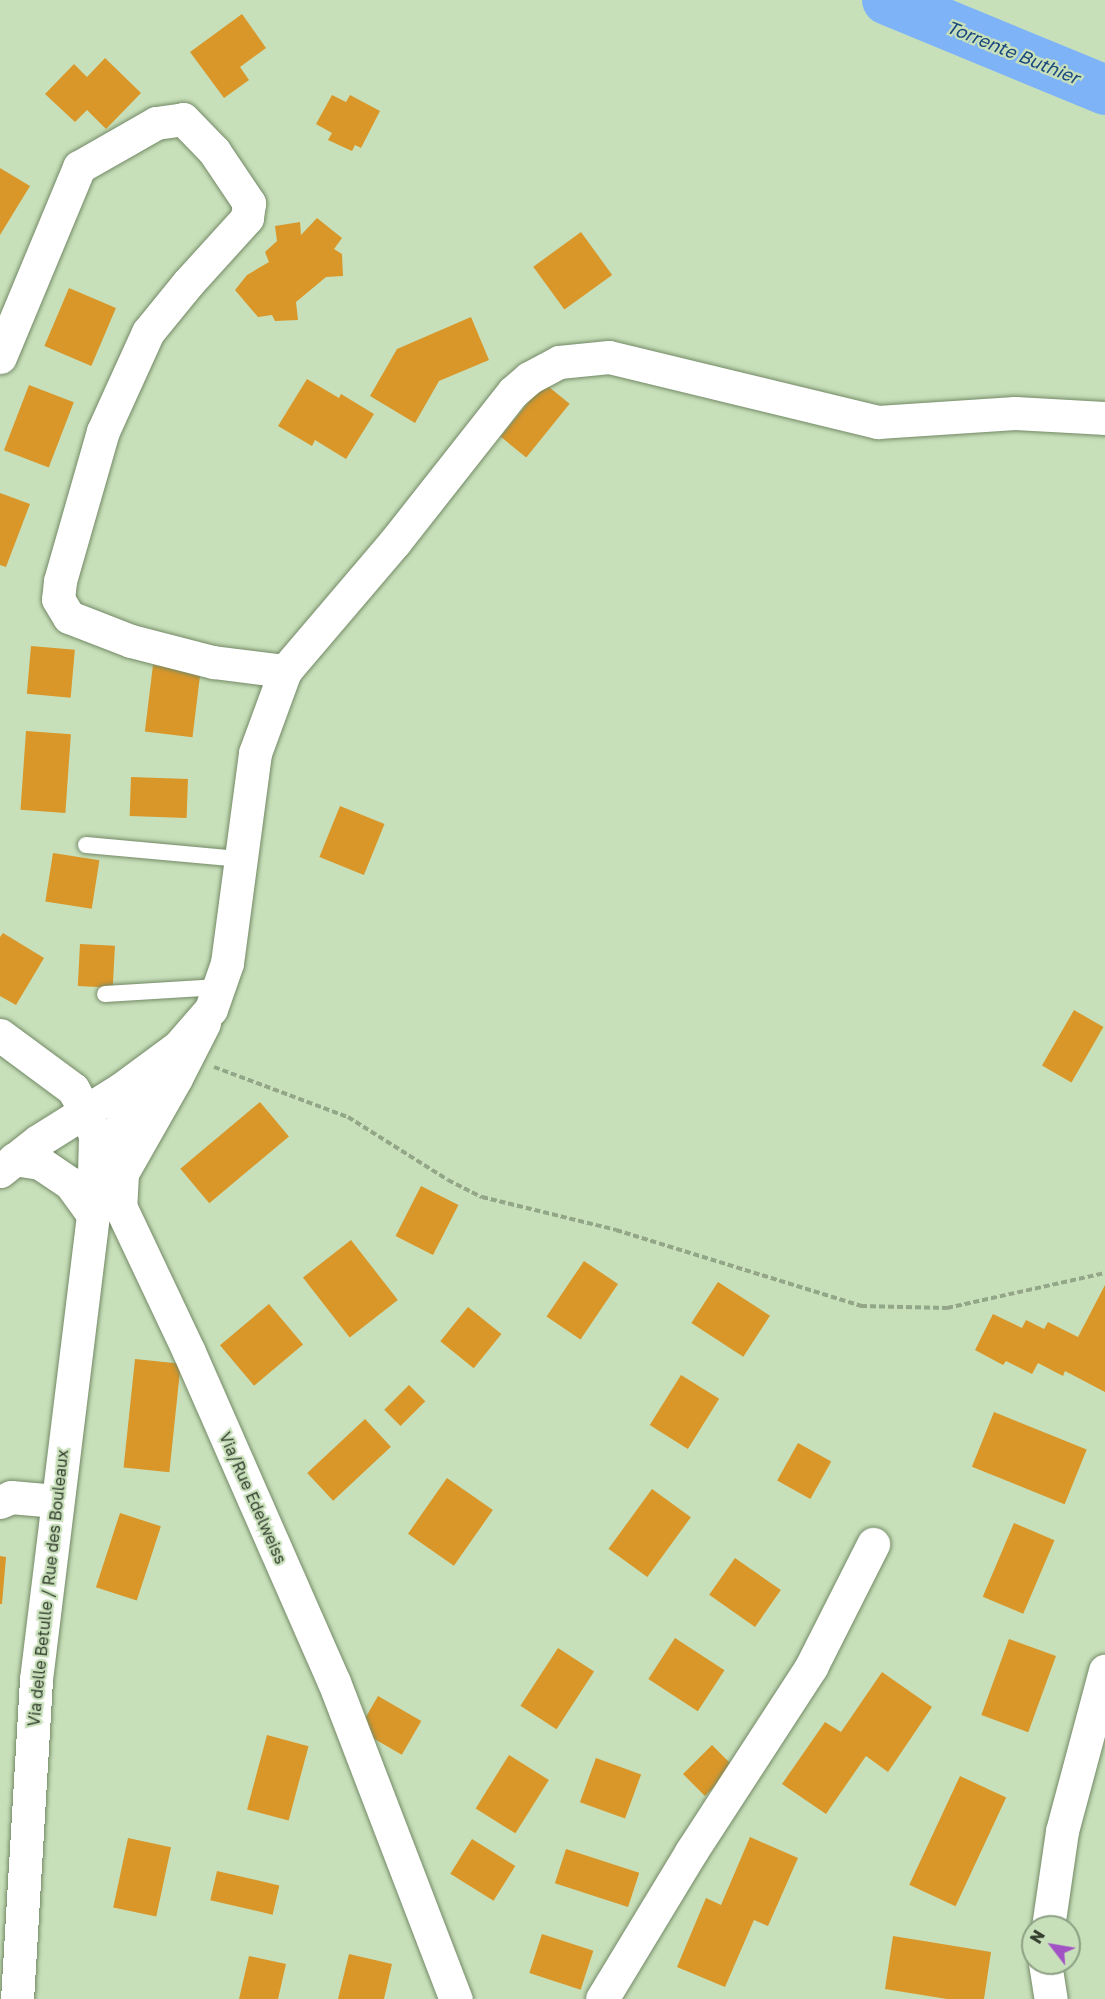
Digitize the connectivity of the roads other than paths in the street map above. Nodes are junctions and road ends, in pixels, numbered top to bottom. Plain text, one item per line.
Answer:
1 (0, 357) edge
2 (1105, 418) edge
3 (285, 671) junction
4 (86, 845) dead end
5 (241, 859) junction
6 (105, 994) dead end
7 (215, 998) junction
8 (0, 1035) edge
9 (149, 1069) junction
10 (86, 1112) junction
11 (7, 1165) edge
12 (93, 1215) junction
13 (56, 1501) junction
14 (0, 1502) edge
15 (873, 1544) dead end
16 (1105, 1671) edge
17 (1050, 1915) edge
18 (1046, 1975) edge
19 (17, 1999) edge
20 (456, 1999) edge
21 (603, 1999) edge
22 (1051, 1999) edge

1 - 3 street
2 - 3 street
3 - 5 street
4 - 5 lane
5 - 7 street
6 - 7 lane
7 - 9 street
7 - 20 street, Via/Rue Edelweiss
8 - 10 street
9 - 10 street
9 - 12 street
10 - 11 street
10 - 12 street
11 - 12 street
12 - 13 street, Via delle Betulle / Rue des Bouleaux
13 - 14 street
13 - 19 street, Via delle Betulle / Rue des Bouleaux
15 - 21 street
16 - 17 street
18 - 22 street

